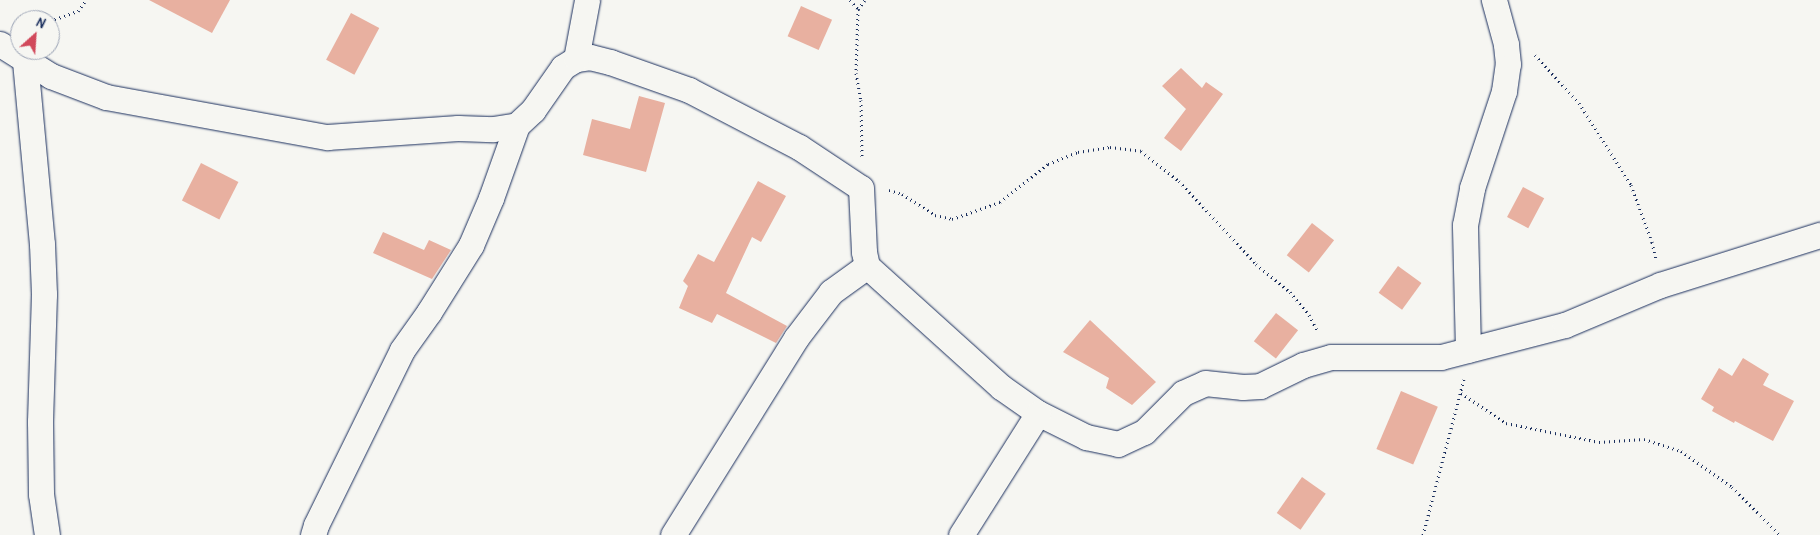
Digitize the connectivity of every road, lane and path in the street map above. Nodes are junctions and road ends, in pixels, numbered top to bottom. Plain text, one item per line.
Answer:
1 (86, 0) edge
2 (587, 0) edge
3 (850, 0) edge
4 (865, 0) edge
5 (1494, 0) edge
6 (858, 9) junction
7 (60, 17) edge
8 (1534, 55) dead end
9 (576, 59) junction
10 (25, 60) joint
11 (517, 125) junction
12 (861, 188) junction
13 (1820, 236) edge
14 (867, 266) junction
15 (1660, 285) junction
16 (1470, 350) junction
17 (1331, 357) junction
18 (1461, 393) junction
19 (1038, 413) junction
20 (47, 535) edge
21 (313, 535) edge
22 (673, 535) edge
23 (961, 535) edge
24 (1422, 535) edge
25 (1780, 535) edge

1 - 7 path
2 - 9 street
3 - 6 path
4 - 6 path
5 - 16 street
6 - 12 path
8 - 15 path
9 - 11 street
9 - 12 street
10 - 11 street
10 - 20 street
11 - 21 street
12 - 14 street
12 - 17 path
13 - 15 street
14 - 19 street
14 - 22 street
15 - 16 street
16 - 17 street
16 - 18 path
17 - 19 street
18 - 24 path
18 - 25 path
19 - 23 street

